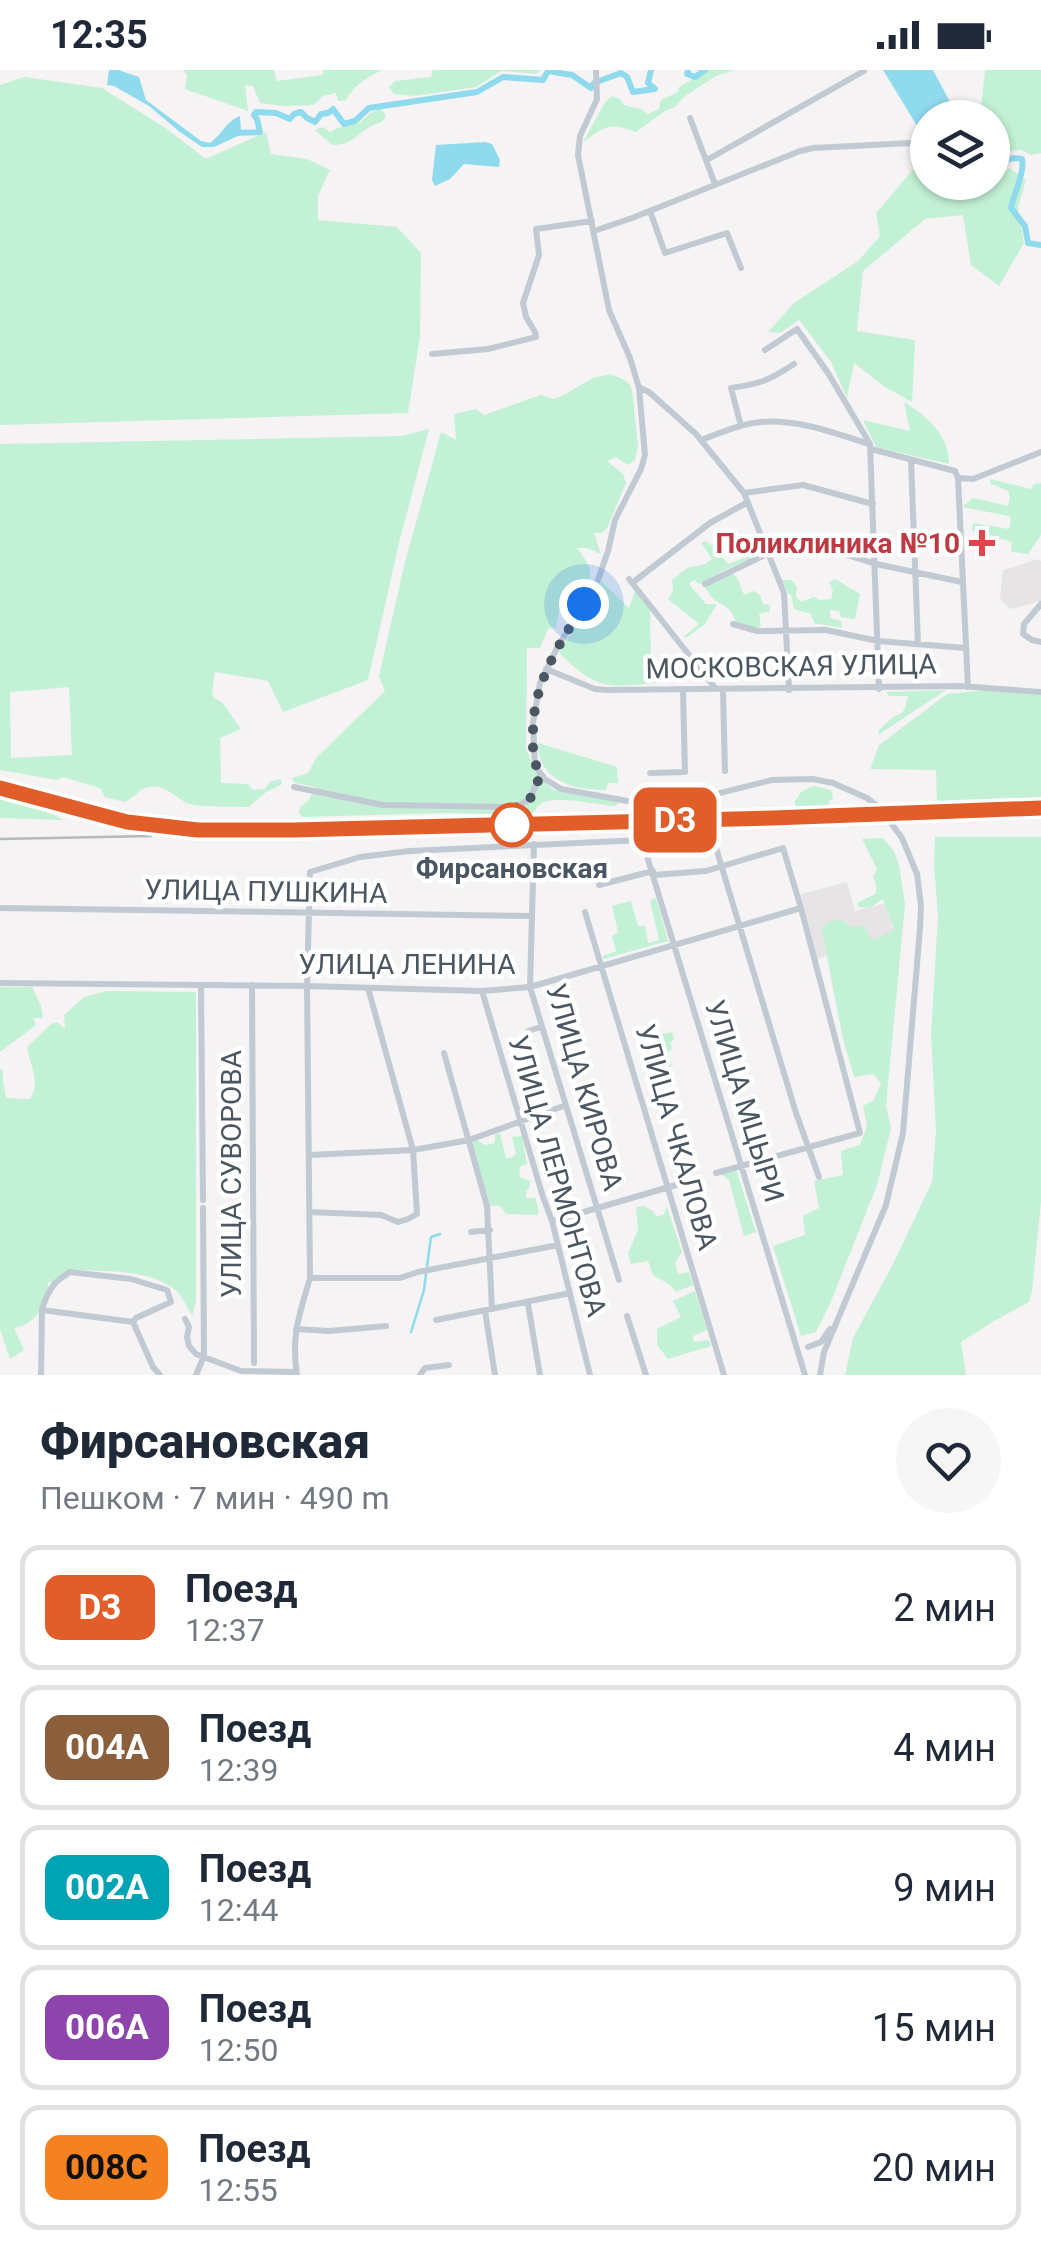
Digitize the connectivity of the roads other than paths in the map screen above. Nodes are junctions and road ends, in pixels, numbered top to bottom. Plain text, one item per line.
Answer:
1 (864, 70) edge
2 (596, 72) edge
3 (690, 118) dead end
4 (910, 143) edge
5 (707, 160) junction
6 (715, 184) junction
7 (650, 210) junction
8 (592, 221) junction
9 (594, 231) junction
10 (741, 268) dead end
11 (765, 350) dead end
12 (432, 354) dead end
13 (794, 364) dead end
14 (639, 388) junction
15 (740, 426) junction
16 (701, 440) junction
17 (871, 447) junction
18 (1041, 452) edge
19 (911, 460) junction
20 (958, 478) junction
21 (746, 498) junction
22 (873, 504) junction
23 (768, 553) junction
24 (876, 564) junction
25 (914, 572) junction
26 (962, 582) junction
27 (704, 584) dead end
28 (1041, 604) edge
29 (733, 624) dead end
30 (786, 632) junction
31 (878, 641) junction
32 (1041, 642) edge
33 (918, 644) junction
34 (966, 648) junction
35 (546, 669) junction
36 (968, 686) junction
37 (880, 689) junction
38 (683, 690) junction
39 (720, 690) junction
40 (789, 690) junction
41 (1041, 692) edge
42 (725, 771) dead end
43 (541, 774) junction
44 (650, 774) dead end
45 (294, 787) dead end
46 (534, 844) junction
47 (716, 848) dead end
48 (722, 867) junction
49 (654, 873) junction
50 (599, 886) dead end
51 (0, 908) edge
52 (801, 908) junction
53 (585, 912) dead end
54 (308, 913) junction
55 (532, 916) junction
56 (741, 926) junction
57 (674, 945) junction
58 (602, 966) junction
59 (0, 983) edge
60 (252, 985) junction
61 (201, 986) junction
62 (307, 986) junction
63 (530, 987) junction
64 (368, 988) junction
65 (482, 990) junction
66 (541, 1028) junction
67 (528, 1031) dead end
68 (444, 1053) dead end
69 (566, 1105) junction
70 (521, 1119) junction
71 (469, 1140) junction
72 (809, 1146) junction
73 (413, 1150) junction
74 (310, 1154) junction
75 (742, 1165) junction
76 (716, 1173) dead end
77 (819, 1177) dead end
78 (672, 1186) junction
79 (597, 1208) junction
80 (310, 1212) junction
81 (552, 1221) junction
82 (490, 1230) junction
83 (471, 1232) dead end
84 (558, 1245) junction
85 (489, 1257) junction
86 (310, 1278) junction
87 (619, 1280) dead end
88 (570, 1292) junction
89 (528, 1304) dead end
90 (42, 1310) junction
91 (488, 1310) junction
92 (627, 1316) dead end
93 (185, 1319) dead end
94 (436, 1320) dead end
95 (133, 1322) junction
96 (386, 1326) dead end
97 (834, 1326) junction
98 (296, 1329) junction
99 (795, 1344) junction
100 (816, 1350) junction
101 (799, 1355) junction
102 (204, 1356) junction
103 (254, 1363) dead end
104 (448, 1365) dead end
105 (297, 1374) edge
106 (41, 1375) edge
107 (160, 1375) edge
108 (196, 1375) edge
109 (420, 1375) edge
110 (496, 1375) edge
111 (540, 1375) edge
112 (590, 1375) edge
113 (646, 1375) edge
114 (724, 1375) edge
115 (805, 1375) edge
116 (820, 1375) edge

1 - 5 street
2 - 8 street
3 - 5 street
4 - 6 street
5 - 6 street
6 - 7 street
7 - 9 street
7 - 10 street
8 - 9 street
8 - 12 street
9 - 14 street
11 - 17 street
13 - 15 street
14 - 16 street
14 - 35 street
15 - 16 street
15 - 17 street
16 - 21 street
17 - 19 street
17 - 22 street
18 - 20 street
19 - 20 street
19 - 25 street
20 - 26 street
21 - 22 street
21 - 23 street
21 - 39 street
22 - 24 street
23 - 24 street
23 - 27 street
23 - 30 street
24 - 25 street
24 - 31 street
25 - 26 street
25 - 33 street
26 - 34 street
28 - 32 street
29 - 30 street
30 - 31 street
30 - 40 street
31 - 33 street
31 - 37 street
33 - 34 street
34 - 36 street
35 - 38 street, МОСКОВСКАЯ УЛИЦА
35 - 43 street
36 - 37 street, МОСКОВСКАЯ УЛИЦА
36 - 41 street, МОСКОВСКАЯ УЛИЦА
37 - 40 street, МОСКОВСКАЯ УЛИЦА
38 - 39 street, МОСКОВСКАЯ УЛИЦА
38 - 44 street
39 - 40 street, МОСКОВСКАЯ УЛИЦА
39 - 42 street
43 - 45 street
43 - 97 street
46 - 49 street, УЛИЦА МЦЫРИ
46 - 54 street
46 - 55 street, УЛИЦА КИРОВА
47 - 48 street
48 - 49 street
48 - 52 street
48 - 56 street
49 - 50 street
49 - 57 street, УЛИЦА МЦЫРИ
51 - 54 street, УЛИЦА ПУШКИНА
52 - 56 street, УЛИЦА ЛЕНИНА
52 - 72 street
53 - 58 street, УЛИЦА ЧКАЛОВА
54 - 55 street, УЛИЦА ПУШКИНА
54 - 62 street
55 - 63 street, УЛИЦА КИРОВА
56 - 57 street, УЛИЦА ЛЕНИНА
56 - 72 street
57 - 58 street, УЛИЦА ЛЕНИНА
57 - 75 street, УЛИЦА МЦЫРИ
58 - 63 street, УЛИЦА ЛЕНИНА
58 - 78 street, УЛИЦА ЧКАЛОВА
59 - 61 street, УЛИЦА ЛЕНИНА
60 - 61 street, УЛИЦА ЛЕНИНА
60 - 62 street, УЛИЦА ЛЕНИНА
60 - 103 street, УЛИЦА СУВОРОВА
61 - 102 street
62 - 64 street, УЛИЦА ЛЕНИНА
62 - 74 street
63 - 65 street, УЛИЦА ЛЕНИНА
63 - 66 street, УЛИЦА КИРОВА
64 - 65 street, УЛИЦА ЛЕНИНА
64 - 73 street
65 - 70 street, УЛИЦА ЛЕРМОНТОВА
66 - 67 street
66 - 69 street, УЛИЦА КИРОВА
68 - 71 street
69 - 70 street
69 - 79 street, УЛИЦА КИРОВА
70 - 71 street
70 - 81 street, УЛИЦА ЛЕРМОНТОВА
71 - 73 street
71 - 82 street
72 - 75 street
72 - 77 street
73 - 74 street
73 - 80 street
74 - 80 street
75 - 76 street
75 - 99 street, УЛИЦА МЦЫРИ
78 - 79 street
78 - 114 street, УЛИЦА ЧКАЛОВА
79 - 81 street
79 - 87 street, УЛИЦА КИРОВА
80 - 86 street
81 - 84 street, УЛИЦА ЛЕРМОНТОВА
82 - 83 street
82 - 85 street
84 - 85 street
84 - 88 street, УЛИЦА ЛЕРМОНТОВА
85 - 86 street
85 - 91 street
86 - 98 street
88 - 91 street
88 - 112 street, УЛИЦА ЛЕРМОНТОВА
89 - 111 street
90 - 95 street
90 - 95 street
90 - 106 street
91 - 94 street
91 - 110 street
92 - 113 street
93 - 102 street
95 - 107 street
96 - 98 street
97 - 100 street
97 - 100 street
98 - 105 street
99 - 100 street
99 - 101 street, УЛИЦА МЦЫРИ
100 - 101 street
100 - 116 street
101 - 115 street, УЛИЦА МЦЫРИ
102 - 105 street
102 - 108 street
104 - 109 street

